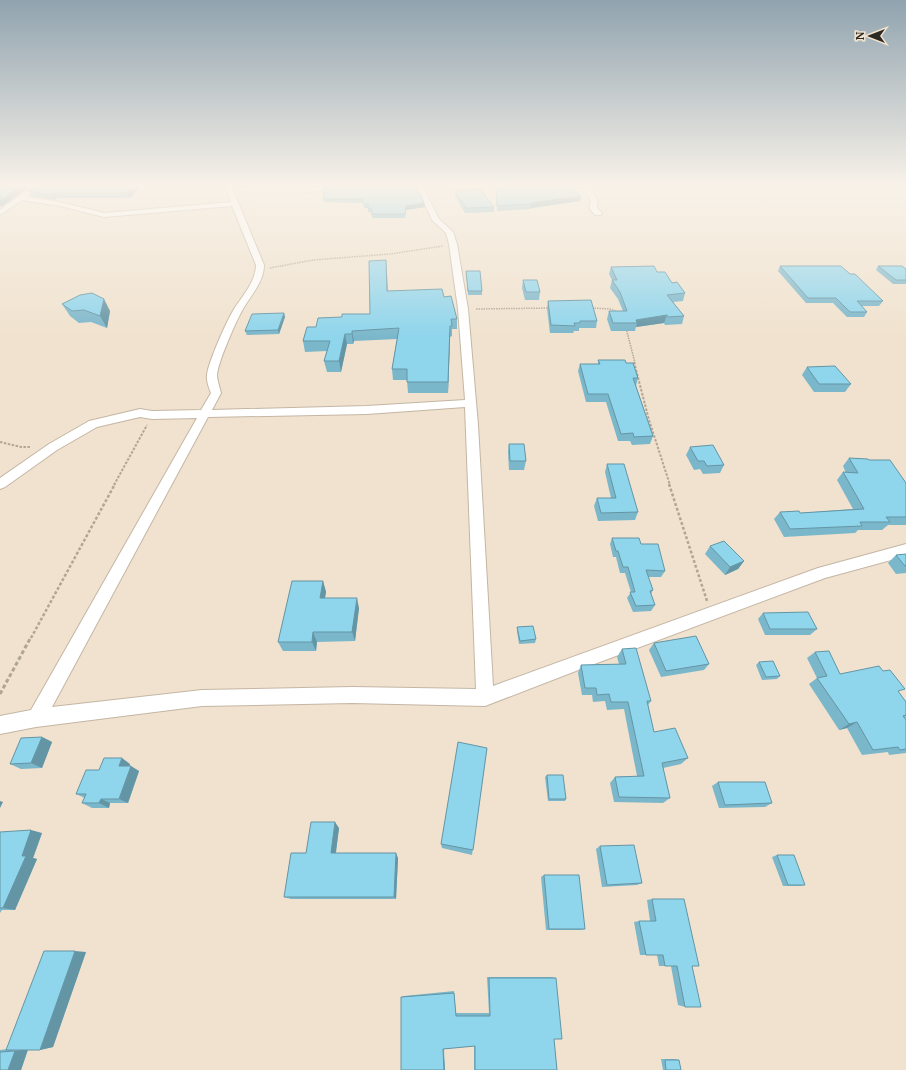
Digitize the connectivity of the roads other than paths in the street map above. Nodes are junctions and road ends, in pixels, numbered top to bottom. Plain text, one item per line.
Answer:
1 (251, 237) edge
2 (451, 237) edge
3 (470, 403) junction
4 (204, 414) junction
5 (0, 484) edge
6 (906, 550) edge
7 (485, 698) junction
8 (36, 718) junction
9 (0, 725) edge

1 - 4 street
2 - 3 street
3 - 4 street
3 - 7 street
4 - 5 street
4 - 8 street
6 - 7 street
7 - 8 street
8 - 9 street

